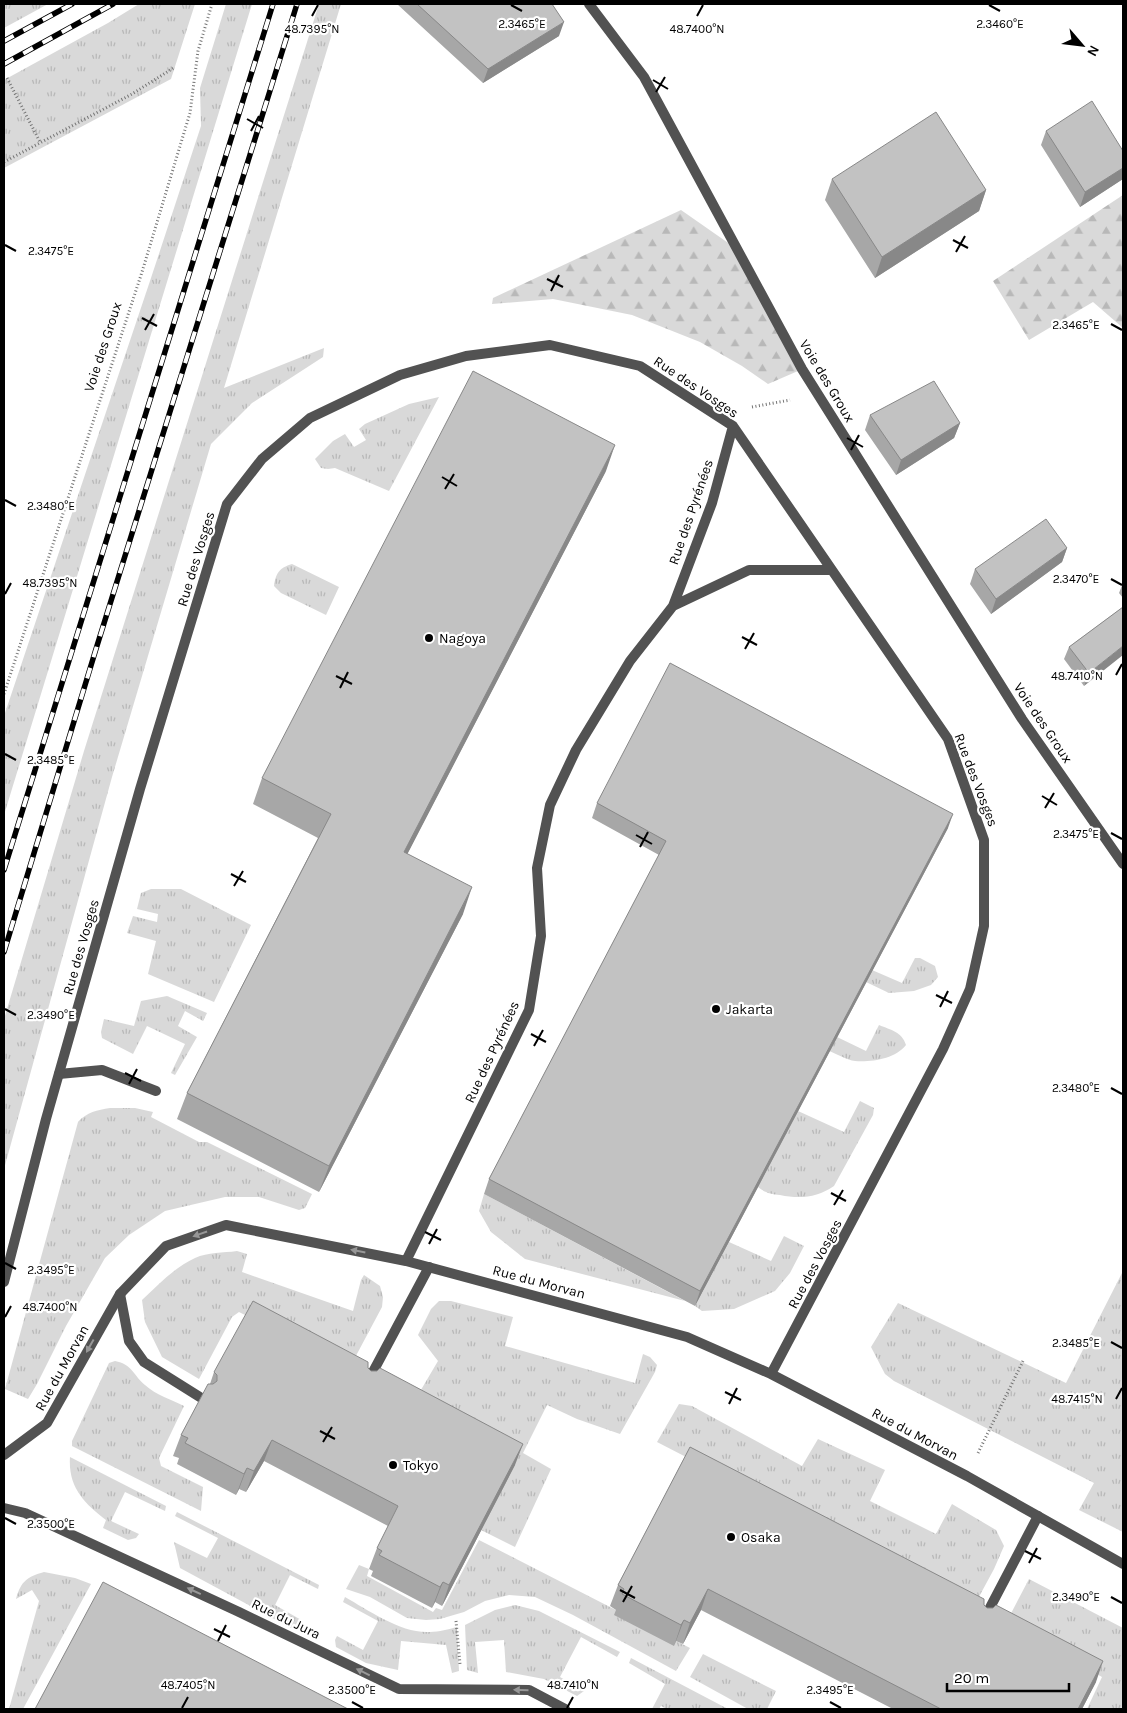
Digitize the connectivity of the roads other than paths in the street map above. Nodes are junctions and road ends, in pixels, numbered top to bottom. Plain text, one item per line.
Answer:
1 (589, 4) edge
2 (733, 426) junction
3 (830, 570) junction
4 (672, 606) junction
5 (1123, 864) edge
6 (59, 1074) junction
7 (156, 1091) dead end
8 (406, 1261) junction
9 (429, 1267) junction
10 (4, 1282) edge
11 (120, 1294) junction
12 (771, 1374) junction
13 (366, 1386) edge
14 (203, 1399) edge
15 (4, 1455) edge
16 (4, 1508) edge
17 (1038, 1516) junction
18 (1123, 1564) edge
19 (982, 1623) edge
20 (565, 1709) edge

1 - 5 street, Voie des Groux
2 - 3 street, Rue des Vosges
2 - 4 street, Rue des Pyrénées
2 - 6 street, Rue des Vosges
3 - 4 street, Rue des Pyrénées
3 - 12 street, Rue des Vosges
4 - 8 street, Rue des Pyrénées
6 - 7 street
6 - 10 street, Rue des Vosges
8 - 9 street, Rue du Morvan
8 -> 11 street, Rue du Morvan
9 - 12 street, Rue du Morvan
9 - 13 street
11 - 14 street
11 -> 15 street, Rue du Morvan
12 - 17 street, Rue du Morvan
20 -> 16 street, Rue du Jura
17 - 18 street, Rue du Morvan
17 - 19 street

